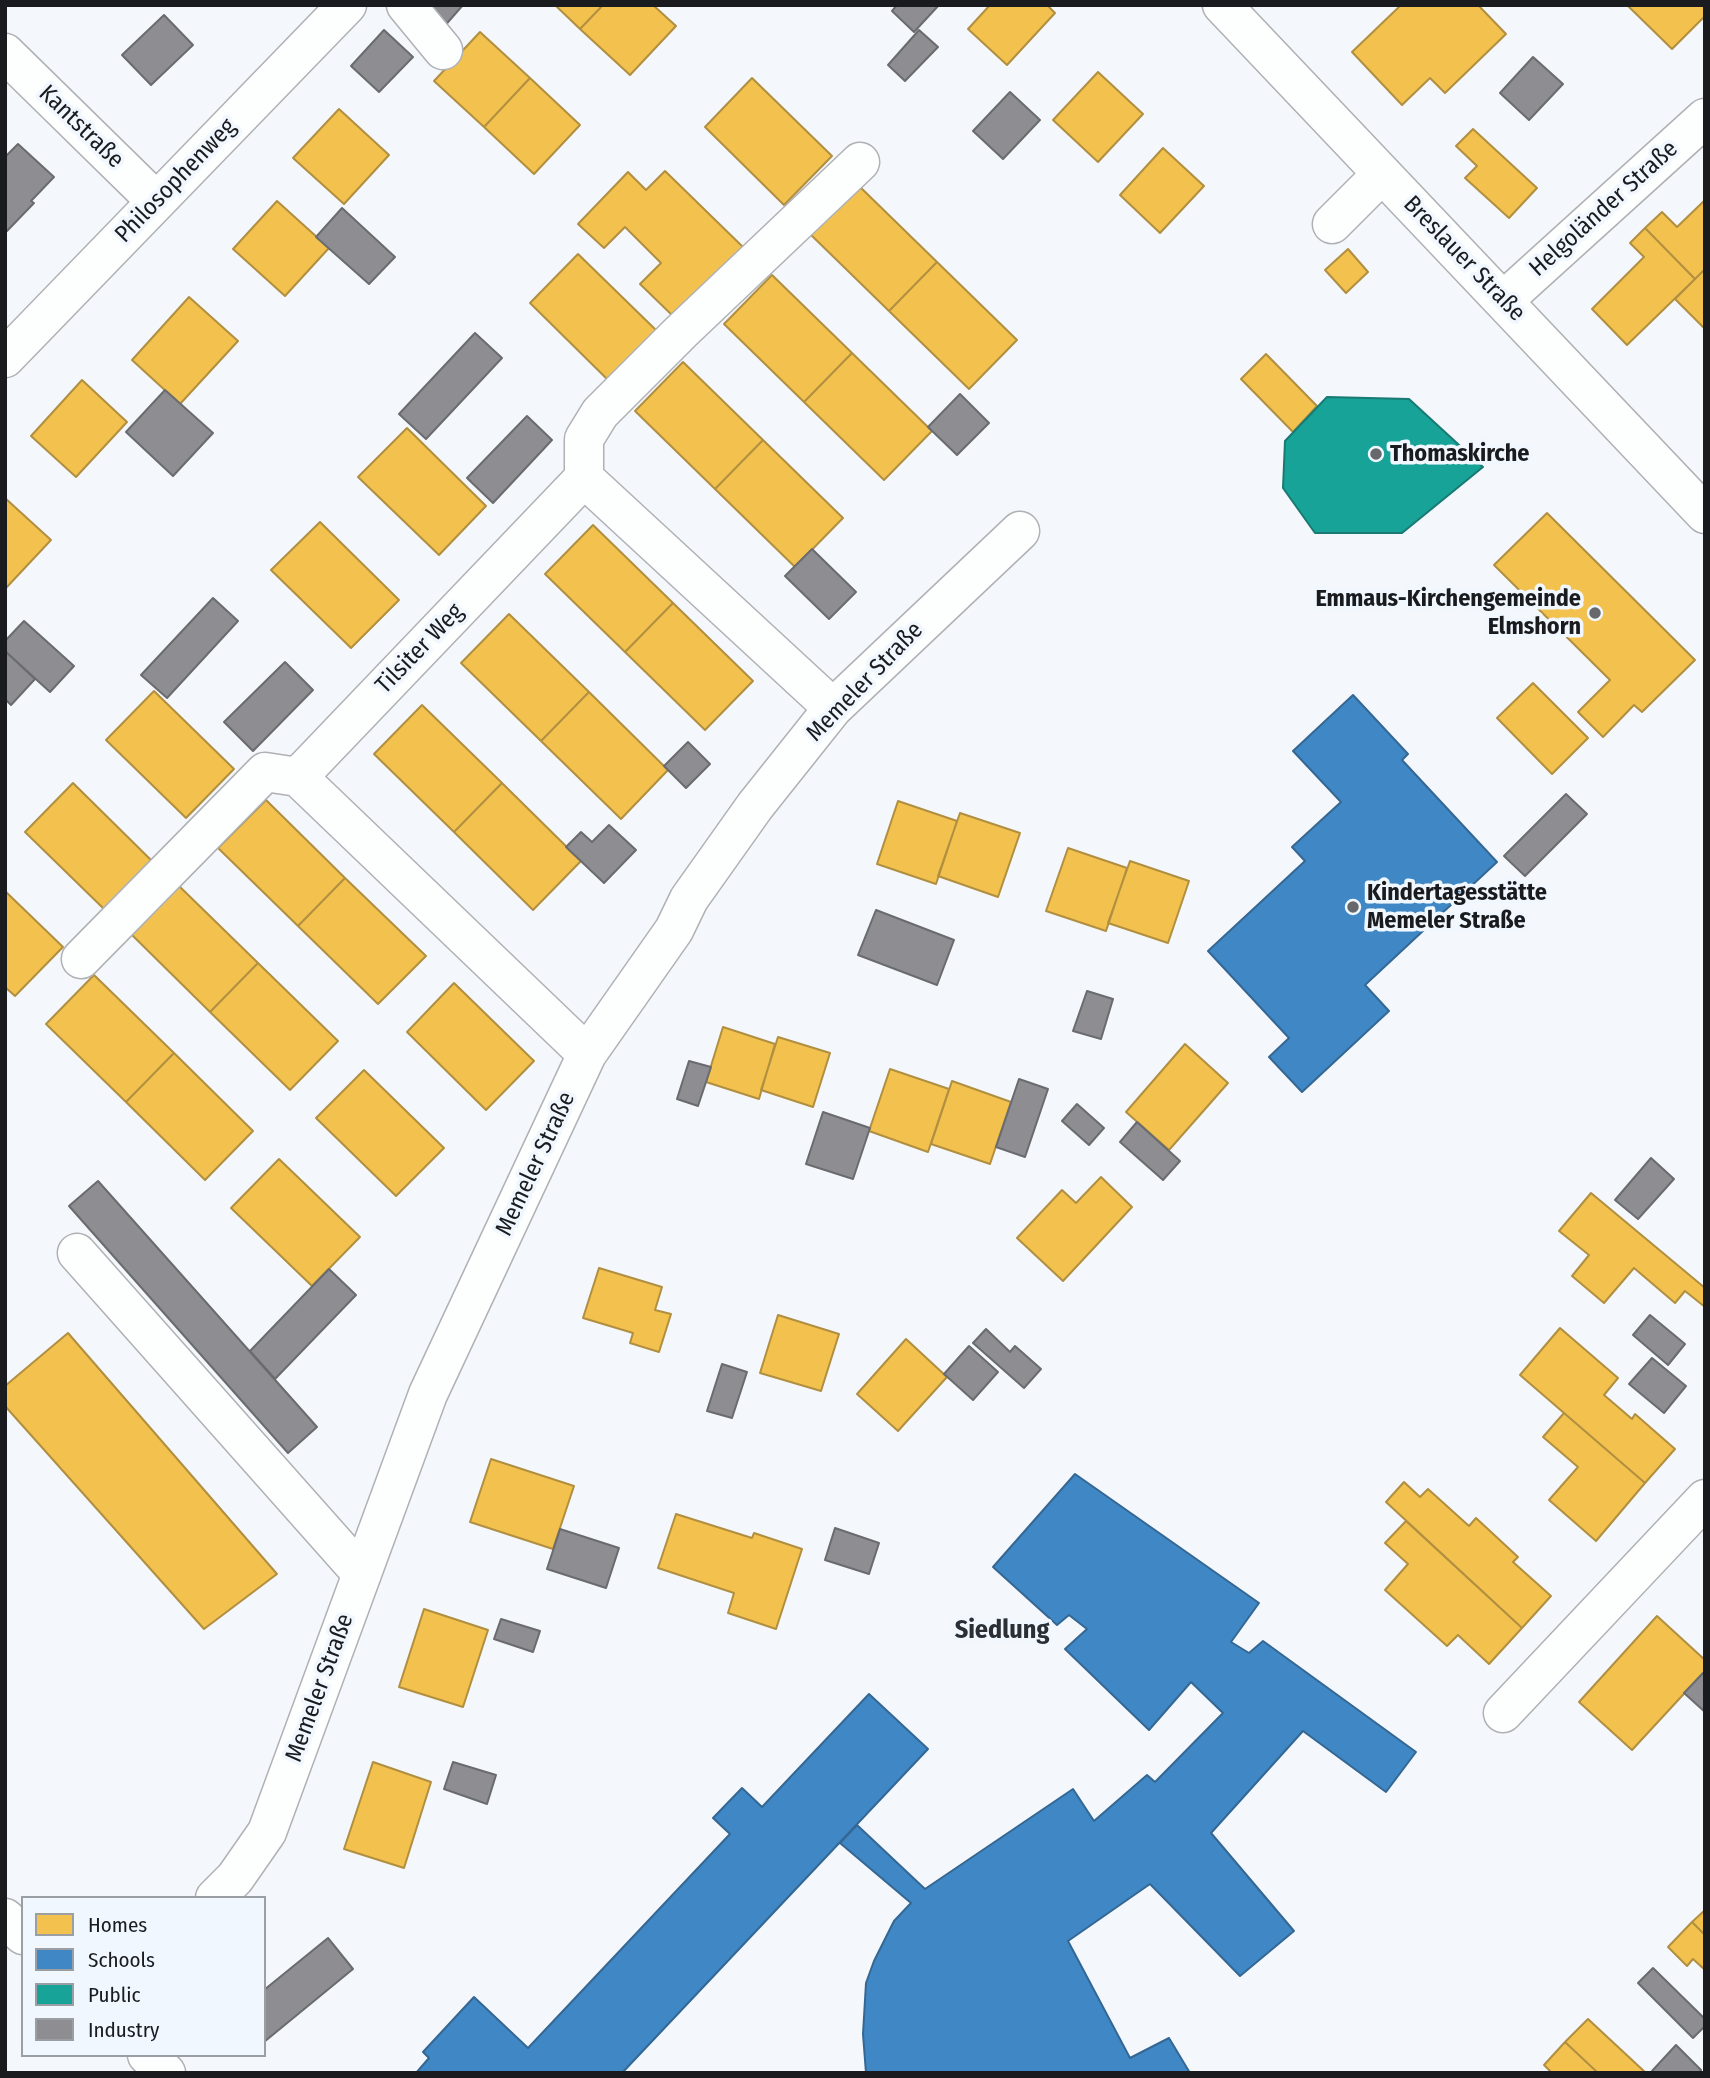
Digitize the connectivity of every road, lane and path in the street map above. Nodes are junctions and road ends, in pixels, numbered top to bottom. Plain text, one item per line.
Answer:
1 (347, 5) edge
2 (406, 5) edge
3 (1222, 5) edge
4 (443, 50) dead end
5 (5, 53) edge
6 (1705, 118) edge
7 (860, 162) dead end
8 (1382, 174) junction
9 (156, 201) junction
10 (1332, 225) dead end
11 (1503, 301) junction
12 (5, 358) edge
13 (584, 478) junction
14 (1705, 514) edge
15 (1020, 531) dead end
16 (833, 708) junction
17 (298, 777) junction
18 (81, 959) dead end
19 (587, 1054) junction
20 (77, 1253) dead end
21 (1705, 1499) edge
22 (362, 1573) junction
23 (1503, 1713) dead end
24 (217, 1896) edge
25 (5, 1918) edge
26 (21, 1933) edge
27 (149, 2057) edge
28 (166, 2073) edge

1 - 9 street, Philosophenweg
2 - 4 street
3 - 8 street, Breslauer Straße
5 - 9 street, Kantstraße
6 - 11 street, Helgoländer Straße
7 - 13 street
8 - 10 street
8 - 11 street, Breslauer Straße
9 - 12 street, Philosophenweg
11 - 14 street, Breslauer Straße
13 - 16 street
13 - 17 street, Tilsiter Weg
15 - 16 street, Memeler Straße
16 - 19 street, Memeler Straße
17 - 18 street
17 - 19 street
19 - 22 street, Memeler Straße
20 - 22 street
21 - 23 street
22 - 24 street, Memeler Straße
25 - 26 street
27 - 28 street

